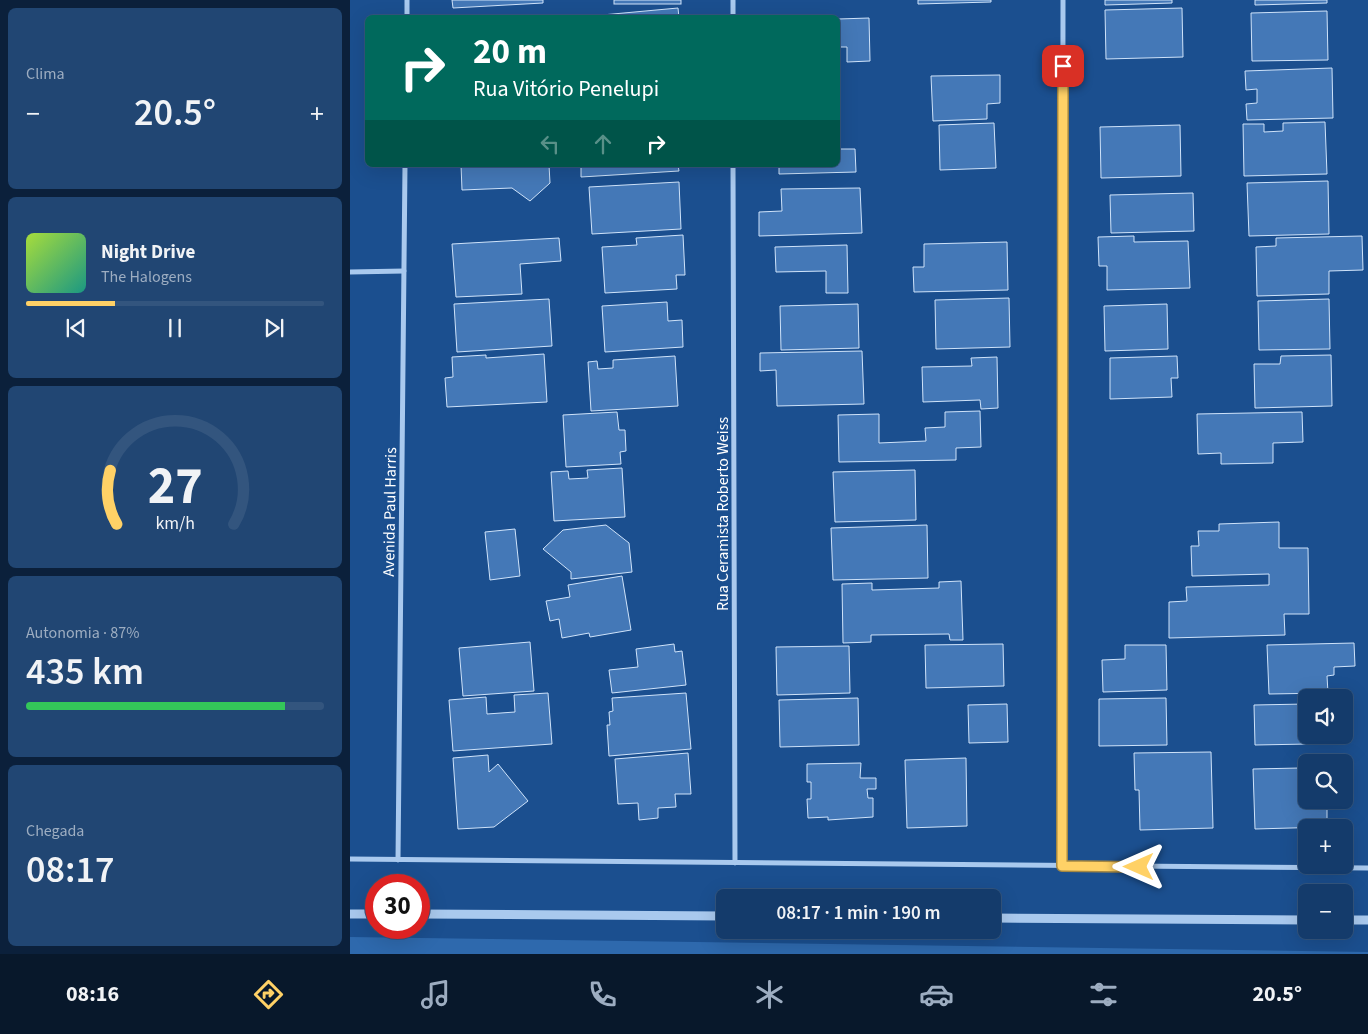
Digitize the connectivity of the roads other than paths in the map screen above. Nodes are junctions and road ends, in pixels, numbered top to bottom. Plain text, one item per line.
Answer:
1 (407, 0) edge
2 (732, 0) edge
3 (1063, 0) edge
4 (407, 15) edge
5 (733, 15) edge
6 (405, 167) edge
7 (733, 167) edge
8 (404, 271) junction
9 (350, 272) edge
10 (350, 860) edge
11 (398, 860) junction
12 (735, 863) junction
13 (1062, 866) junction
14 (1368, 868) edge
15 (350, 914) edge
16 (365, 914) edge
17 (430, 914) edge
18 (716, 916) edge
19 (1001, 918) edge
20 (1298, 920) edge
21 (1353, 920) edge
22 (1368, 920) edge

1 - 4 street
2 - 5 street
3 - 13 street
6 - 8 street, Avenida Paul Harris
7 - 12 street, Rua Ceramista Roberto Weiss
8 - 9 street
8 - 11 street, Avenida Paul Harris
10 - 11 street
11 - 12 street
12 - 13 street
13 - 14 street
15 - 16 street
17 - 18 street
19 - 20 street
21 - 22 street

